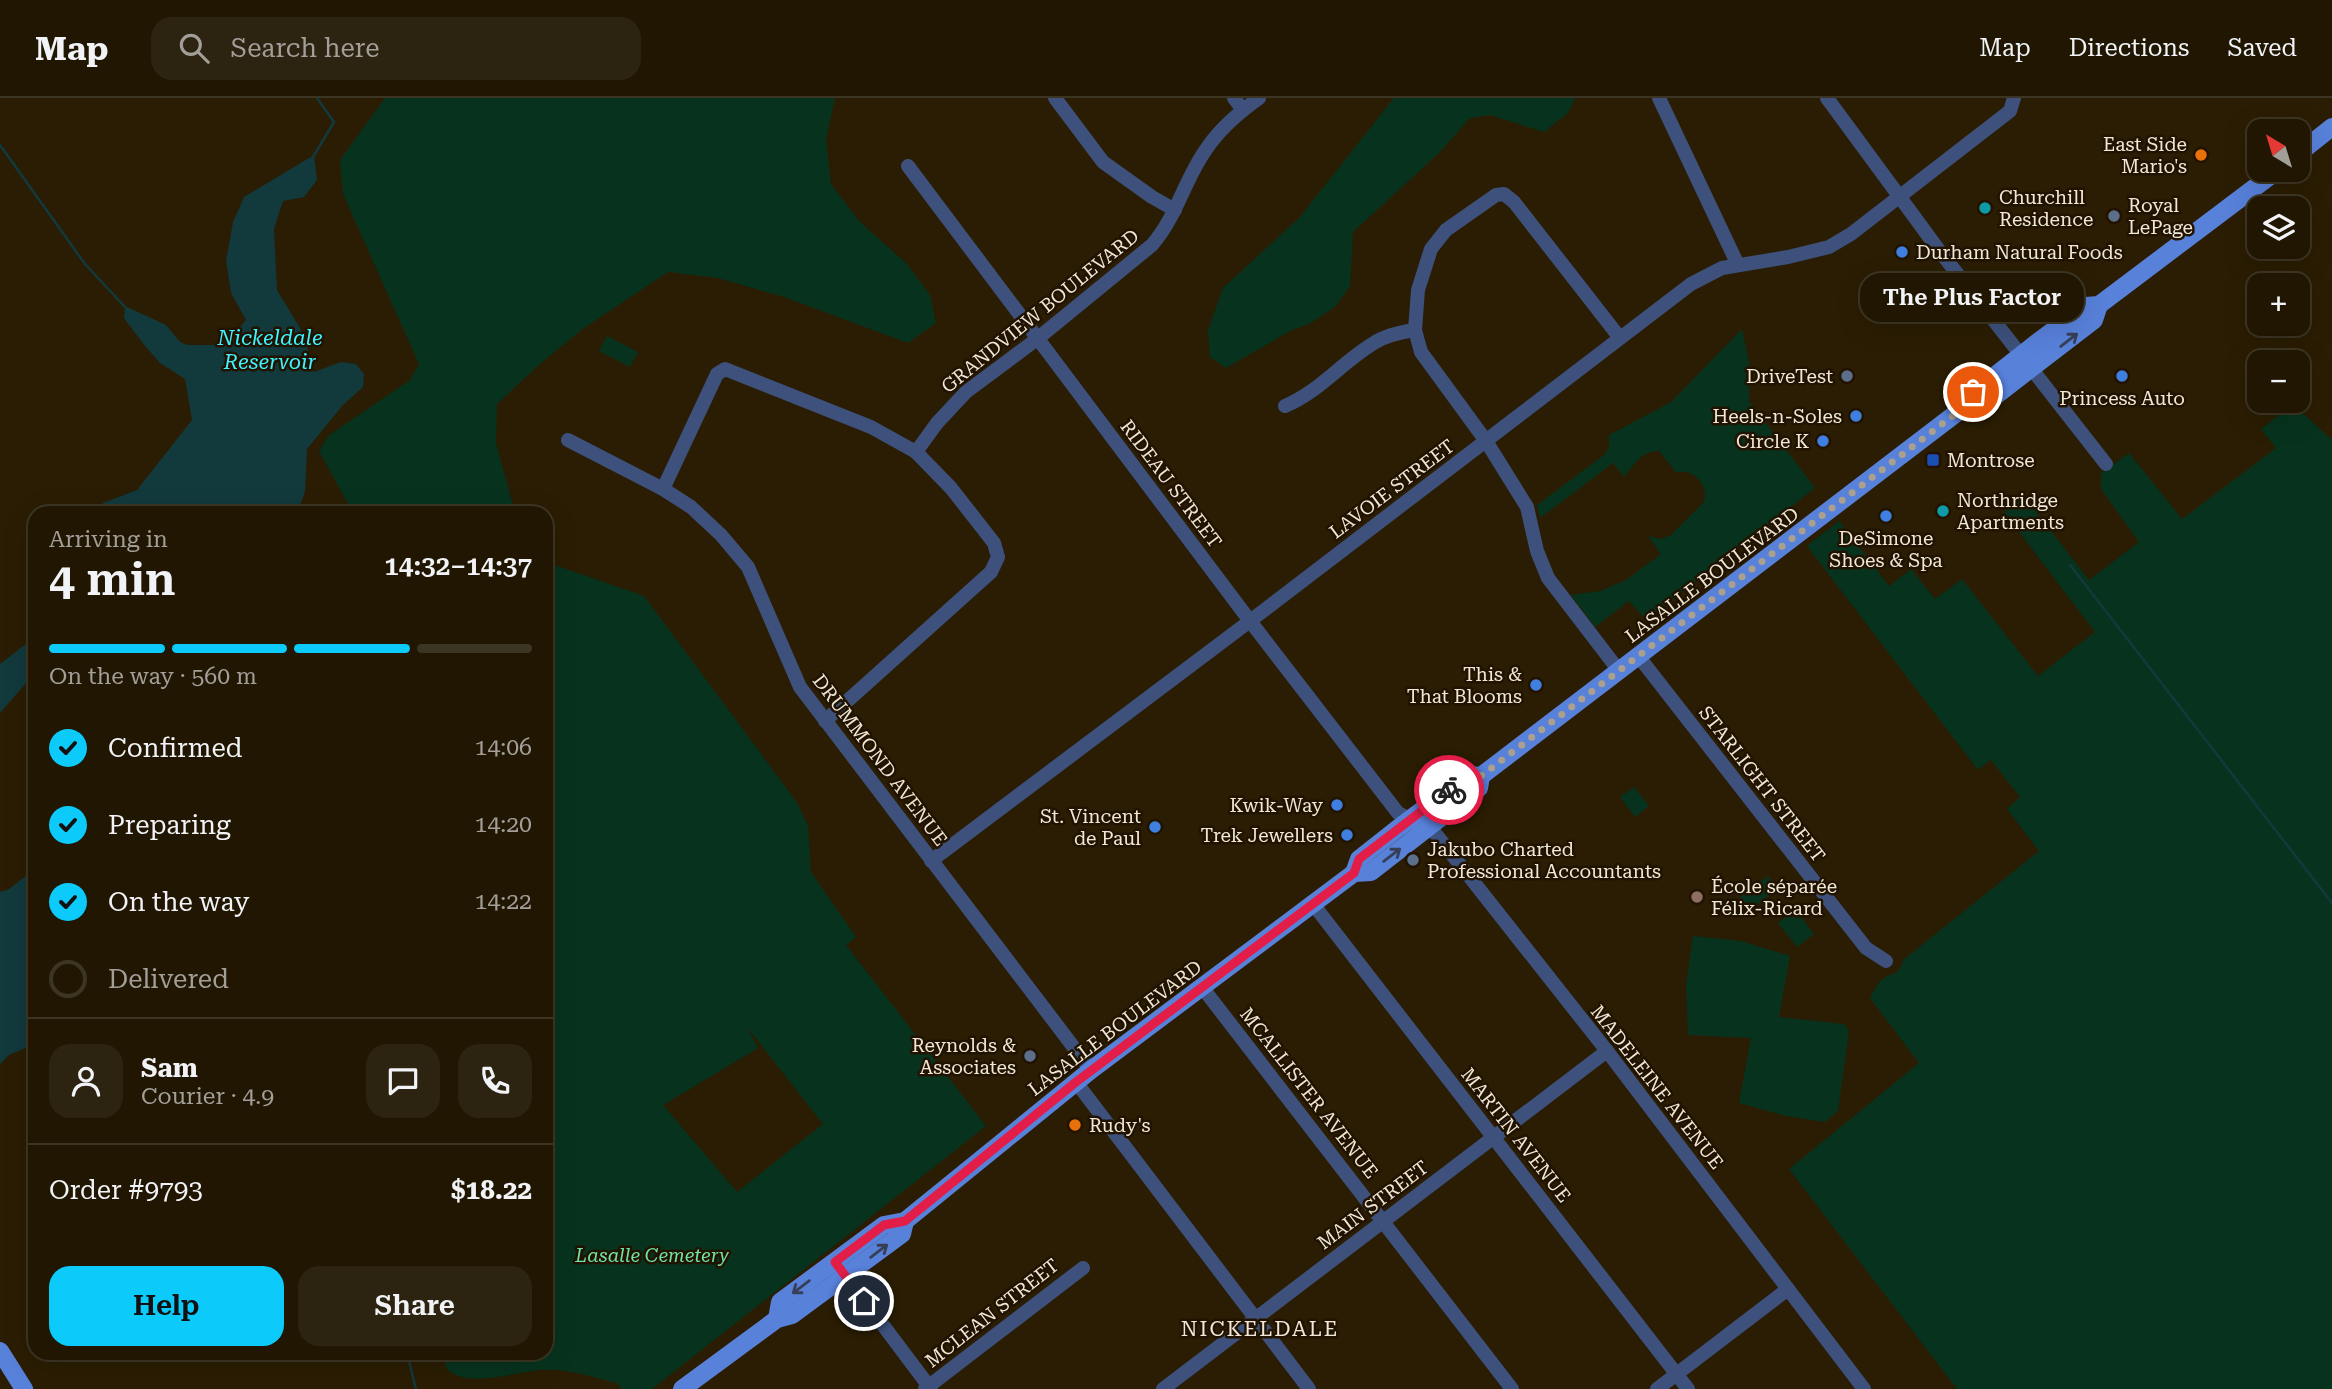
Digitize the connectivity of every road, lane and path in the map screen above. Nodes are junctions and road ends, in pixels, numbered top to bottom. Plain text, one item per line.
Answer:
1 (1055, 98) edge
2 (1259, 98) edge
3 (1659, 98) edge
4 (1827, 98) edge
5 (2014, 98) edge
6 (1238, 104) edge
7 (2332, 127) edge
8 (2310, 145) edge
9 (908, 166) dead end
10 (2262, 182) edge
11 (1899, 197) junction
12 (1175, 210) junction
13 (1738, 265) junction
14 (1415, 330) junction
15 (1620, 338) junction
16 (1037, 339) junction
17 (2026, 363) junction
18 (1285, 406) dead end
19 (568, 440) dead end
20 (1486, 440) junction
21 (916, 452) junction
22 (2106, 464) dead end
23 (663, 489) junction
24 (1250, 621) junction
25 (1639, 657) junction
26 (1620, 672) junction
27 (825, 721) junction
28 (1481, 776) junction
29 (1410, 819) junction
30 (1427, 829) junction
31 (931, 861) junction
32 (1354, 873) junction
33 (1313, 904) junction
34 (1886, 961) dead end
35 (1202, 987) junction
36 (1606, 1051) junction
37 (1091, 1070) junction
38 (1076, 1082) junction
39 (1493, 1137) junction
40 (1383, 1221) junction
41 (1083, 1268) dead end
42 (840, 1269) junction
43 (1788, 1289) junction
44 (1255, 1319) junction
45 (0, 1351) edge
46 (1677, 1374) junction
47 (928, 1388) edge
48 (24, 1389) edge
49 (682, 1389) edge
50 (1163, 1389) edge
51 (1309, 1389) edge
52 (1512, 1389) edge
53 (1657, 1389) edge
54 (1688, 1389) edge
55 (1864, 1389) edge

1 - 12 street
2 - 6 street, GRANDVIEW BOULEVARD
3 - 13 street
4 - 11 street
5 - 11 street, LAVOIE STREET
6 - 12 street, GRANDVIEW BOULEVARD
7 - 8 main road
9 - 16 street, RIDEAU STREET
10 - 17 main road, LASALLE BOULEVARD
11 - 13 street, LAVOIE STREET
11 - 17 street
12 - 16 street, GRANDVIEW BOULEVARD
13 - 15 street, LAVOIE STREET
14 - 15 street
14 - 18 street
14 - 20 street
15 - 20 street, LAVOIE STREET
16 - 21 street, GRANDVIEW BOULEVARD
16 - 24 street, RIDEAU STREET
17 - 22 street
17 - 25 main road, LASALLE BOULEVARD
19 - 23 street, DRUMMOND AVENUE
20 - 24 street, LAVOIE STREET
20 - 26 street
21 - 23 street
21 - 27 street
23 - 27 street, DRUMMOND AVENUE
24 - 29 street, RIDEAU STREET
24 - 31 street, LAVOIE STREET
25 - 26 main road, LASALLE BOULEVARD
25 - 34 street, STARLIGHT STREET
26 - 28 main road, LASALLE BOULEVARD
27 - 31 street, DRUMMOND AVENUE
28 - 29 main road, LASALLE BOULEVARD
28 - 30 main road, LASALLE BOULEVARD
29 - 30 street, MADELEINE AVENUE
29 - 32 main road, LASALLE BOULEVARD
32 -> 30 main road, LASALLE BOULEVARD
30 - 36 street, MADELEINE AVENUE
31 - 37 street, DRUMMOND AVENUE
32 - 33 main road, LASALLE BOULEVARD
33 - 35 main road, LASALLE BOULEVARD
33 - 39 street, MARTIN AVENUE
35 - 37 main road, LASALLE BOULEVARD
35 - 40 street, MCALLISTER AVENUE
36 - 39 street, MAIN STREET
36 - 43 street, MADELEINE AVENUE
37 - 38 main road, LASALLE BOULEVARD
38 - 42 main road, LASALLE BOULEVARD
38 - 44 street
39 - 40 street, MAIN STREET
39 - 46 street, MARTIN AVENUE
40 - 44 street, MAIN STREET
40 - 52 street, MCALLISTER AVENUE
41 - 47 street, MCLEAN STREET
42 - 47 street
42 - 49 main road, LASALLE BOULEVARD
43 - 46 street
43 - 55 street, MADELEINE AVENUE
44 - 50 street, MAIN STREET
44 - 51 street
45 - 48 main road
46 - 53 street
46 - 54 street, MARTIN AVENUE

